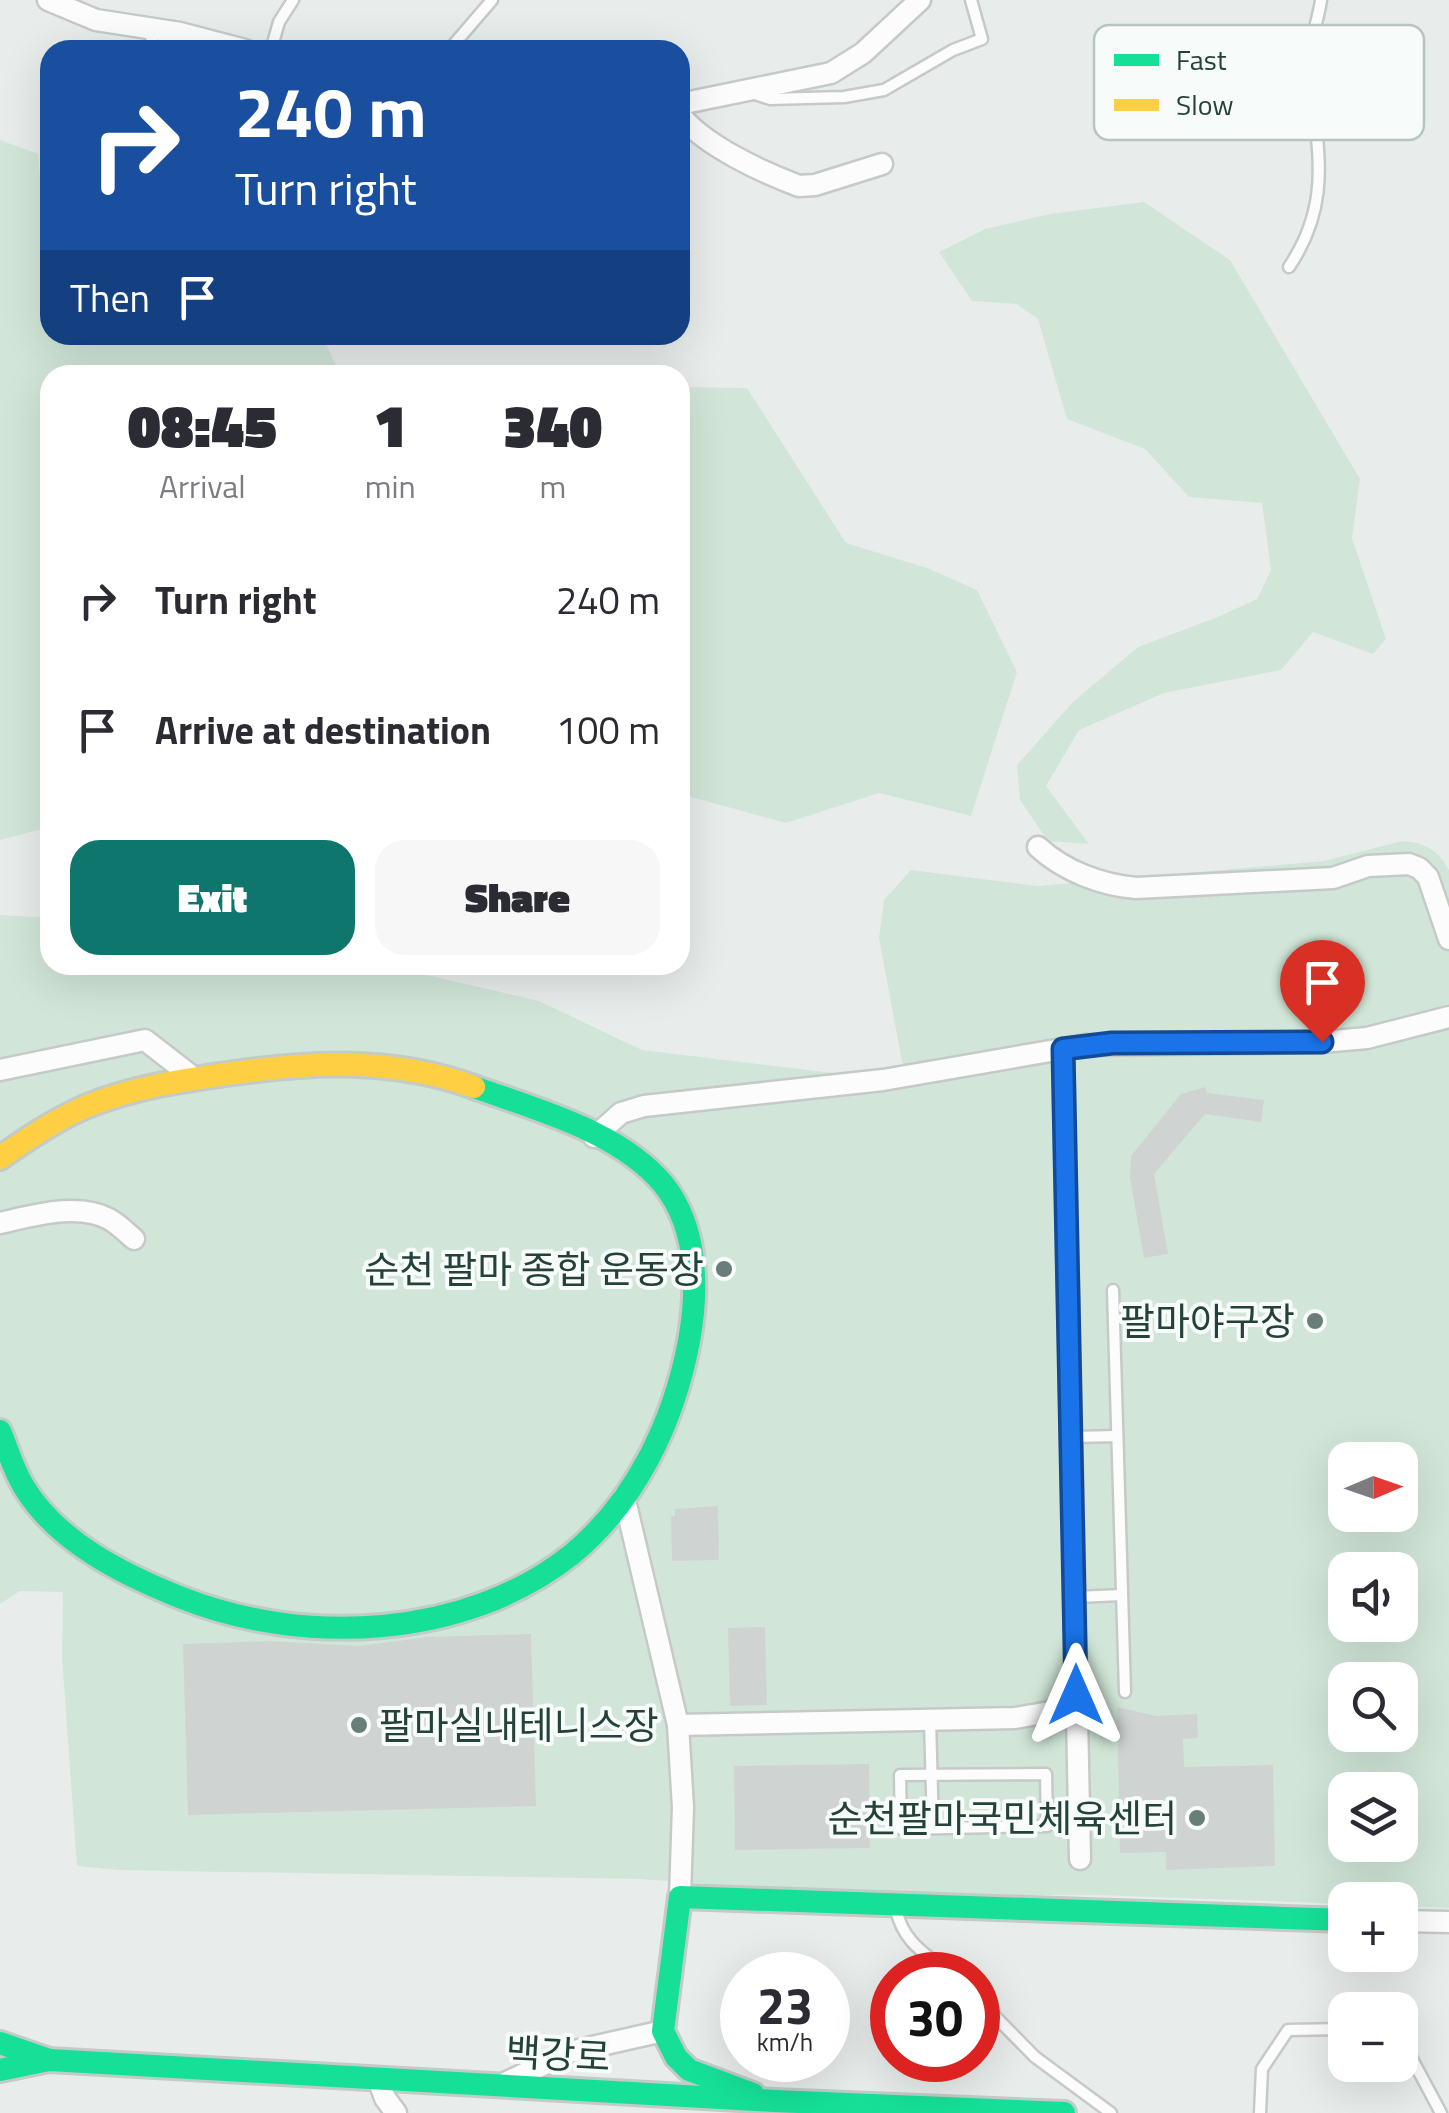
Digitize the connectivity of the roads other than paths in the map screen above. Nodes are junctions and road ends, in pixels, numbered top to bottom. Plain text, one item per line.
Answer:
1 (48, 0) edge
2 (293, 0) edge
3 (492, 0) edge
4 (920, 0) edge
5 (971, 0) edge
6 (1322, 0) edge
7 (1317, 25) edge
8 (152, 39) edge
9 (274, 40) edge
10 (458, 40) edge
11 (749, 92) junction
12 (690, 102) edge
13 (690, 128) edge
14 (1318, 140) edge
15 (882, 164) dead end
16 (1289, 267) dead end
17 (1038, 847) dead end
18 (1449, 939) edge
19 (1449, 1017) edge
20 (1063, 1049) junction
21 (0, 1070) edge
22 (194, 1078) junction
23 (594, 1137) junction
24 (0, 1158) edge
25 (0, 1223) edge
26 (134, 1239) dead end
27 (1112, 1290) dead end
28 (0, 1431) edge
29 (1117, 1436) junction
30 (1072, 1437) junction
31 (624, 1496) junction
32 (1122, 1595) junction
33 (1076, 1597) junction
34 (1125, 1692) dead end
35 (1076, 1695) junction
36 (930, 1720) junction
37 (678, 1725) junction
38 (932, 1775) junction
39 (933, 1828) junction
40 (1080, 1859) dead end
41 (680, 1896) junction
42 (894, 1904) junction
43 (1328, 1920) edge
44 (1418, 1921) edge
45 (1449, 1922) edge
46 (919, 1952) edge
47 (1000, 2021) edge
48 (1328, 2029) edge
49 (664, 2031) junction
50 (0, 2043) edge
51 (49, 2060) junction
52 (0, 2070) edge
53 (1418, 2070) edge
54 (378, 2079) junction
55 (500, 2086) junction
56 (774, 2101) junction
57 (396, 2113) edge
58 (1064, 2113) edge
59 (1111, 2113) edge
60 (1260, 2113) edge
61 (1441, 2113) edge

1 - 8 street
2 - 9 lane
3 - 10 lane
4 - 11 street
5 - 11 lane
6 - 7 lane
11 - 12 street
13 - 15 street
14 - 16 lane
17 - 18 street
19 - 20 street
20 - 23 street
20 - 30 street
21 - 22 street
22 - 23 street
22 - 24 street
23 - 31 street
25 - 26 street
27 - 29 lane
28 - 31 street
29 - 30 lane
29 - 32 lane
30 - 33 street
31 - 37 street
32 - 33 lane
32 - 34 lane
33 - 35 street
35 - 36 street
35 - 40 street
36 - 37 street
36 - 38 lane
37 - 41 street
38 - 39 lane
38 - 39 lane
38 - 39 lane
41 - 42 street
41 - 49 street
42 - 43 street
42 - 46 lane
44 - 45 street
47 - 59 lane
48 - 60 lane
49 - 55 street
49 - 56 street
50 - 51 street, 백강로
51 - 52 street, 백강로
51 - 54 street, 백강로
53 - 61 lane
54 - 55 street, 백강로
54 - 57 street
55 - 56 street, 백강로
56 - 58 street, 백강로

